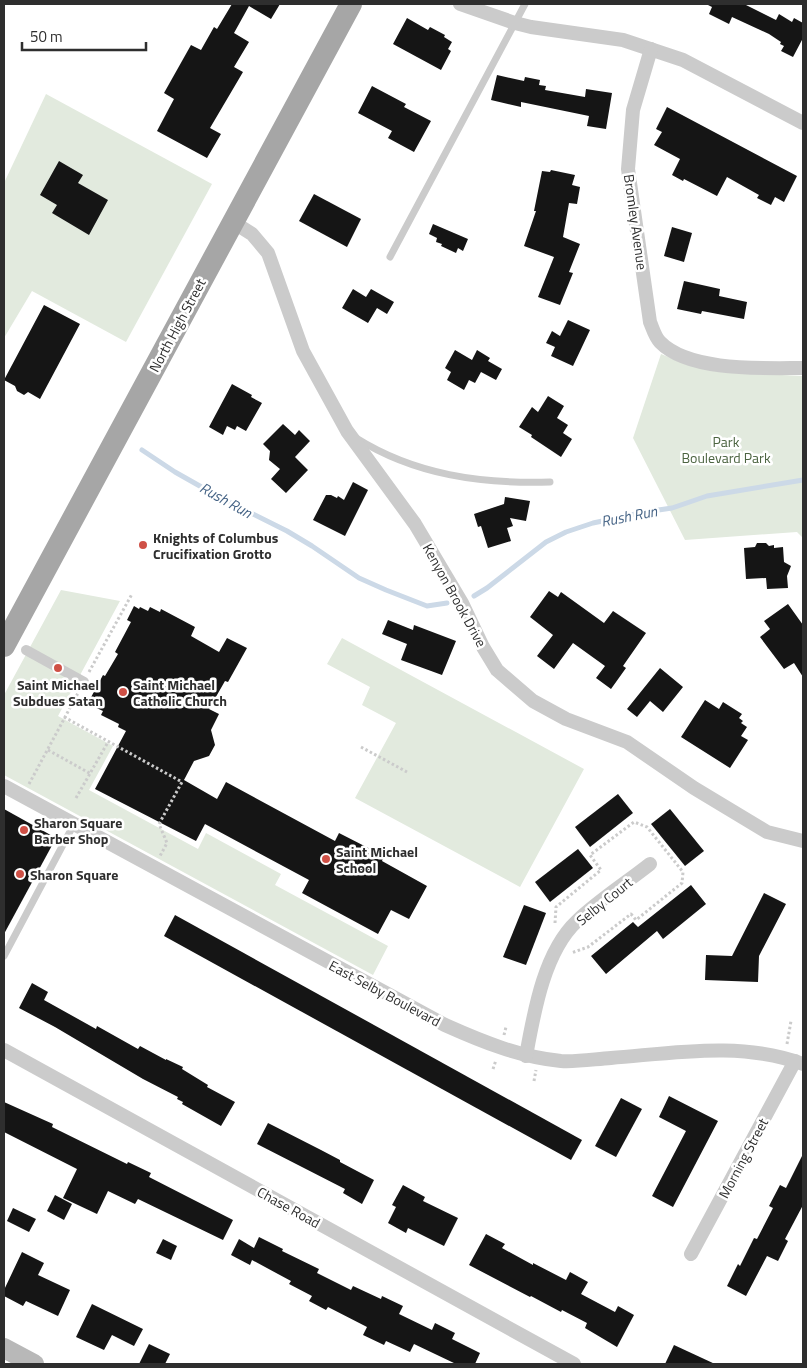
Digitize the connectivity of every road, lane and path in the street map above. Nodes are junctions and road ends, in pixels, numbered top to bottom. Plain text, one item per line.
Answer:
1 (351, 4) edge
2 (460, 4) edge
3 (525, 4) edge
4 (514, 23) junction
5 (651, 49) junction
6 (803, 123) edge
7 (233, 222) junction
8 (390, 257) dead end
9 (803, 368) edge
10 (347, 432) junction
11 (550, 482) dead end
12 (4, 646) edge
13 (26, 650) dead end
14 (84, 682) dead end
15 (64, 718) dead end
16 (108, 742) junction
17 (361, 747) dead end
18 (48, 750) dead end
19 (407, 772) dead end
20 (91, 774) junction
21 (4, 786) edge
22 (76, 798) dead end
23 (74, 824) junction
24 (803, 841) edge
25 (160, 857) dead end
26 (650, 864) dead end
27 (4, 956) edge
28 (791, 1021) dead end
29 (786, 1047) dead end
30 (4, 1050) edge
31 (526, 1056) junction
32 (497, 1057) dead end
33 (799, 1063) edge
34 (493, 1069) dead end
35 (691, 1254) dead end
36 (4, 1348) edge
37 (34, 1364) edge
38 (574, 1364) edge

1 - 7 main road, North High Street
2 - 4 street
3 - 4 lane
4 - 5 street
4 - 8 lane
5 - 6 street
5 - 9 street, Bromley Avenue
7 - 10 street, Kenyon Brook Drive
7 - 12 main road, North High Street
10 - 11 lane
10 - 24 street, Kenyon Brook Drive
13 - 14 street
15 - 16 path
16 - 20 path
16 - 25 path
17 - 19 path
18 - 20 path
20 - 22 path
21 - 23 street, East Selby Boulevard
23 - 27 lane
23 - 31 street, East Selby Boulevard
26 - 31 street, Selby Court
28 - 29 path
30 - 38 street, Chase Road
31 - 33 street, East Selby Boulevard
32 - 34 path
33 - 35 street, Morning Street
36 - 37 main road

